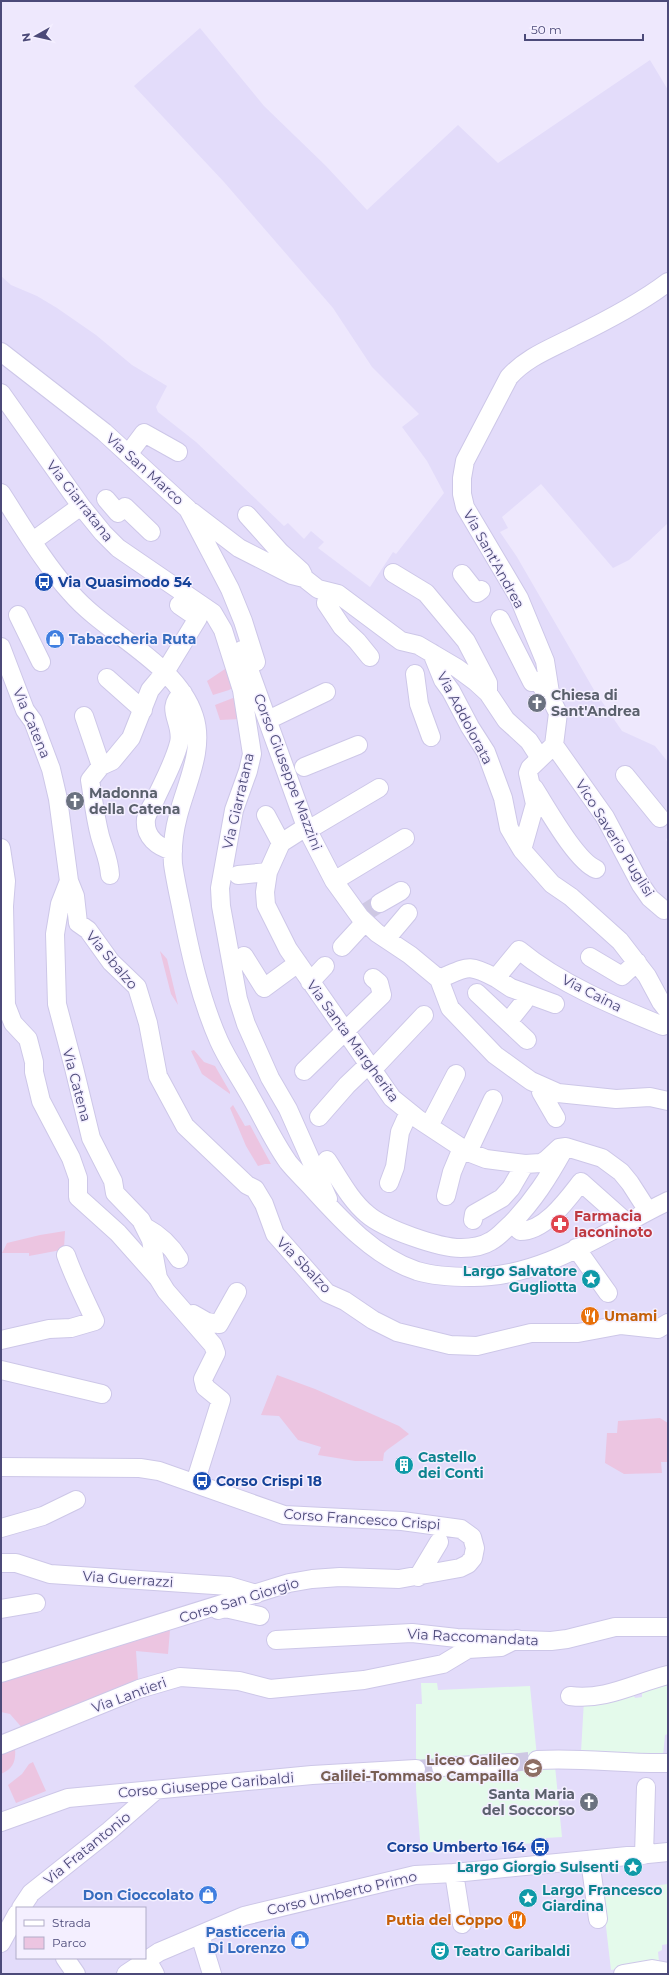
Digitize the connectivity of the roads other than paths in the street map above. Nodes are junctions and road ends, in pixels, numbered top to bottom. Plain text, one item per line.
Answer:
1 (668, 282) edge
2 (1, 352) edge
3 (1, 393) edge
4 (178, 452) dead end
5 (129, 453) junction
6 (1, 493) edge
7 (106, 499) dead end
8 (81, 506) junction
9 (188, 509) junction
10 (247, 515) dead end
11 (151, 532) dead end
12 (32, 541) junction
13 (393, 573) dead end
14 (462, 574) dead end
15 (304, 578) junction
16 (481, 590) dead end
17 (328, 593) junction
18 (177, 603) dead end
19 (18, 615) dead end
20 (500, 619) dead end
21 (223, 630) junction
22 (1, 647) edge
23 (432, 653) junction
24 (370, 656) dead end
25 (41, 662) dead end
26 (165, 672) junction
27 (415, 674) dead end
28 (107, 678) dead end
29 (8, 689) edge
30 (258, 692) junction
31 (326, 692) dead end
32 (183, 693) junction
33 (488, 693) junction
34 (551, 699) junction
35 (143, 710) junction
36 (84, 716) dead end
37 (268, 720) junction
38 (431, 737) dead end
39 (554, 745) junction
40 (358, 746) dead end
41 (540, 758) junction
42 (101, 763) junction
43 (295, 771) junction
44 (625, 775) dead end
45 (531, 783) junction
46 (379, 788) dead end
47 (266, 815) dead end
48 (660, 818) dead end
49 (307, 829) junction
50 (405, 838) dead end
51 (282, 843) junction
52 (1, 848) edge
53 (522, 850) junction
54 (173, 851) junction
55 (596, 869) dead end
56 (268, 872) junction
57 (110, 875) dead end
58 (238, 875) dead end
59 (69, 881) junction
60 (334, 881) junction
61 (401, 891) dead end
62 (380, 903) tunnel mouth
63 (664, 910) dead end
64 (408, 913) dead end
65 (363, 918) junction
66 (386, 939) junction
67 (342, 947) dead end
68 (244, 956) dead end
69 (590, 957) dead end
70 (637, 962) junction
71 (298, 963) junction
72 (325, 966) dead end
73 (373, 978) dead end
74 (496, 978) junction
75 (439, 979) junction
76 (310, 982) junction
77 (3, 991) edge
78 (477, 993) dead end
79 (524, 1002) dead end
80 (555, 1004) dead end
81 (668, 1011) edge
82 (424, 1015) dead end
83 (508, 1022) junction
84 (668, 1024) edge
85 (346, 1031) junction
86 (527, 1040) dead end
87 (371, 1067) junction
88 (304, 1071) dead end
89 (456, 1074) dead end
90 (541, 1092) dead end
91 (493, 1099) dead end
92 (668, 1101) edge
93 (409, 1112) junction
94 (319, 1117) dead end
95 (556, 1118) dead end
96 (429, 1126) junction
97 (566, 1147) junction
98 (465, 1150) junction
99 (327, 1160) dead end
100 (525, 1164) junction
101 (388, 1183) dead end
102 (446, 1196) dead end
103 (667, 1205) edge
104 (648, 1211) junction
105 (335, 1213) junction
106 (473, 1220) dead end
107 (626, 1222) junction
108 (512, 1223) junction
109 (145, 1227) junction
110 (576, 1248) junction
111 (66, 1255) dead end
112 (179, 1259) dead end
113 (158, 1278) junction
114 (237, 1292) dead end
115 (608, 1293) dead end
116 (187, 1315) junction
117 (668, 1323) edge
118 (1, 1340) edge
119 (1, 1370) edge
120 (102, 1394) dead end
121 (1, 1467) edge
122 (195, 1484) junction
123 (76, 1500) dead end
124 (1, 1528) edge
125 (439, 1542) dead end
126 (475, 1552) joint
127 (1, 1563) edge
128 (418, 1577) junction
129 (256, 1594) junction
130 (36, 1603) dead end
131 (1, 1609) edge
132 (260, 1616) dead end
133 (177, 1623) dead end
134 (668, 1628) edge
135 (517, 1639) junction
136 (276, 1640) dead end
137 (1, 1673) edge
138 (668, 1675) edge
139 (570, 1696) dead end
140 (1, 1745) edge
141 (538, 1760) tunnel mouth
142 (668, 1762) edge
143 (511, 1763) tunnel mouth
144 (441, 1767) tunnel mouth
145 (416, 1769) tunnel mouth
146 (646, 1787) dead end
147 (156, 1790) junction
148 (1, 1822) edge
149 (668, 1852) edge
150 (644, 1855) junction
151 (590, 1860) junction
152 (454, 1873) junction
153 (22, 1907) edge
154 (597, 1913) dead end
155 (16, 1916) edge
156 (462, 1924) dead end
157 (200, 1935) junction
158 (1, 1943) edge
159 (67, 1959) edge
160 (151, 1967) edge
161 (668, 1972) edge
162 (76, 1974) edge
163 (126, 1974) edge
164 (212, 1974) edge
165 (623, 1974) edge

1 - 34 street, Via Sant'Andrea
2 - 5 street, Via San Marco
3 - 8 street, Via Giarratana
4 - 5 street
5 - 9 street, Via San Marco
6 - 12 street
7 - 11 street
8 - 12 street
8 - 21 street, Via Giarratana
9 - 15 street
9 - 30 street, Via San Marco
10 - 15 street
12 - 26 street
13 - 33 street
14 - 16 street
15 - 17 street
17 - 23 street
17 - 24 street
18 - 26 street
19 - 25 street
20 - 34 street
21 - 30 street, Corso Giuseppe Mazzini
21 - 105 street, Via Giarratana
22 - 29 street, Via Catena
23 - 33 street
23 - 53 street, Via Addolorata
26 - 32 street
26 - 35 street
27 - 38 street
28 - 35 street
29 - 59 street, Via Catena
30 - 37 street, Corso Giuseppe Mazzini
31 - 37 street
32 - 54 street
32 - 54 street
33 - 41 street
34 - 39 street, Via Sant'Andrea
35 - 42 street
36 - 42 street
37 - 43 street, Corso Giuseppe Mazzini
39 - 41 street
39 - 63 street, Vico Saverio Puglisi
40 - 43 street
41 - 45 street
42 - 57 street
43 - 49 street, Corso Giuseppe Mazzini
44 - 48 street
45 - 53 street
45 - 55 street
46 - 49 street
47 - 51 street
49 - 51 street
49 - 60 street, Corso Giuseppe Mazzini
50 - 60 street
51 - 56 street, Via Santa Margherita
52 - 77 street
53 - 70 street
54 - 105 street
56 - 58 street
56 - 71 street, Via Santa Margherita
59 - 109 street, Via Catena
59 - 117 street, Via Sbalzo
60 - 65 street, Corso Giuseppe Mazzini
61 - 62 street
64 - 66 street
65 - 66 street, Corso Giuseppe Mazzini
65 - 67 street
66 - 75 street, Corso Giuseppe Mazzini
68 - 71 street
69 - 70 street
70 - 81 street
71 - 76 street, Via Santa Margherita
72 - 76 street
73 - 85 street
74 - 75 street
74 - 80 street
74 - 84 street, Via Caina
75 - 92 street, Corso Giuseppe Mazzini
76 - 85 street, Via Santa Margherita
77 - 113 street
78 - 83 street
79 - 83 street
82 - 87 street
83 - 86 street
85 - 87 street, Via Santa Margherita
85 - 88 street
87 - 93 street, Via Santa Margherita
87 - 94 street
89 - 96 street
90 - 95 street
91 - 98 street
93 - 96 street, Via Santa Margherita
93 - 101 street
96 - 98 street, Via Santa Margherita
97 - 100 street, Via Santa Margherita
97 - 104 street
97 - 108 street
98 - 100 street, Via Santa Margherita
98 - 102 street
99 - 108 street
100 - 106 street
103 - 104 street
104 - 107 street
105 - 110 street
107 - 108 street
107 - 110 street
109 - 112 street
109 - 113 street, Via Catena
110 - 115 street
111 - 118 street
113 - 116 street, Via Catena
114 - 116 street
116 - 122 street, Via Catena
119 - 120 street
121 - 122 street, Corso Francesco Crispi
122 - 126 street, Corso Francesco Crispi
123 - 124 street
125 - 128 street
126 - 128 street, Corso San Giorgio
127 - 129 street, Via Guerrazzi
128 - 129 street, Corso San Giorgio
129 - 137 street, Corso San Giorgio
130 - 131 street
132 - 133 street
134 - 135 street, Via Raccomandata
135 - 136 street, Via Raccomandata
135 - 140 street, Via Lantieri
138 - 139 street
141 - 142 street
143 - 144 street
145 - 147 street, Corso Giuseppe Garibaldi
146 - 150 street
147 - 148 street, Corso Giuseppe Garibaldi
147 - 153 street, Via Fratantonio
149 - 150 street, Corso Umberto Primo
150 - 151 street, Corso Umberto Primo
151 - 152 street, Corso Umberto Primo
151 - 154 street
152 - 156 street
152 - 157 street, Corso Umberto Primo
155 - 158 street
157 - 160 street, Corso Umberto Primo
157 - 164 street
159 - 162 street
160 - 163 street, Corso Umberto Primo
161 - 165 street

